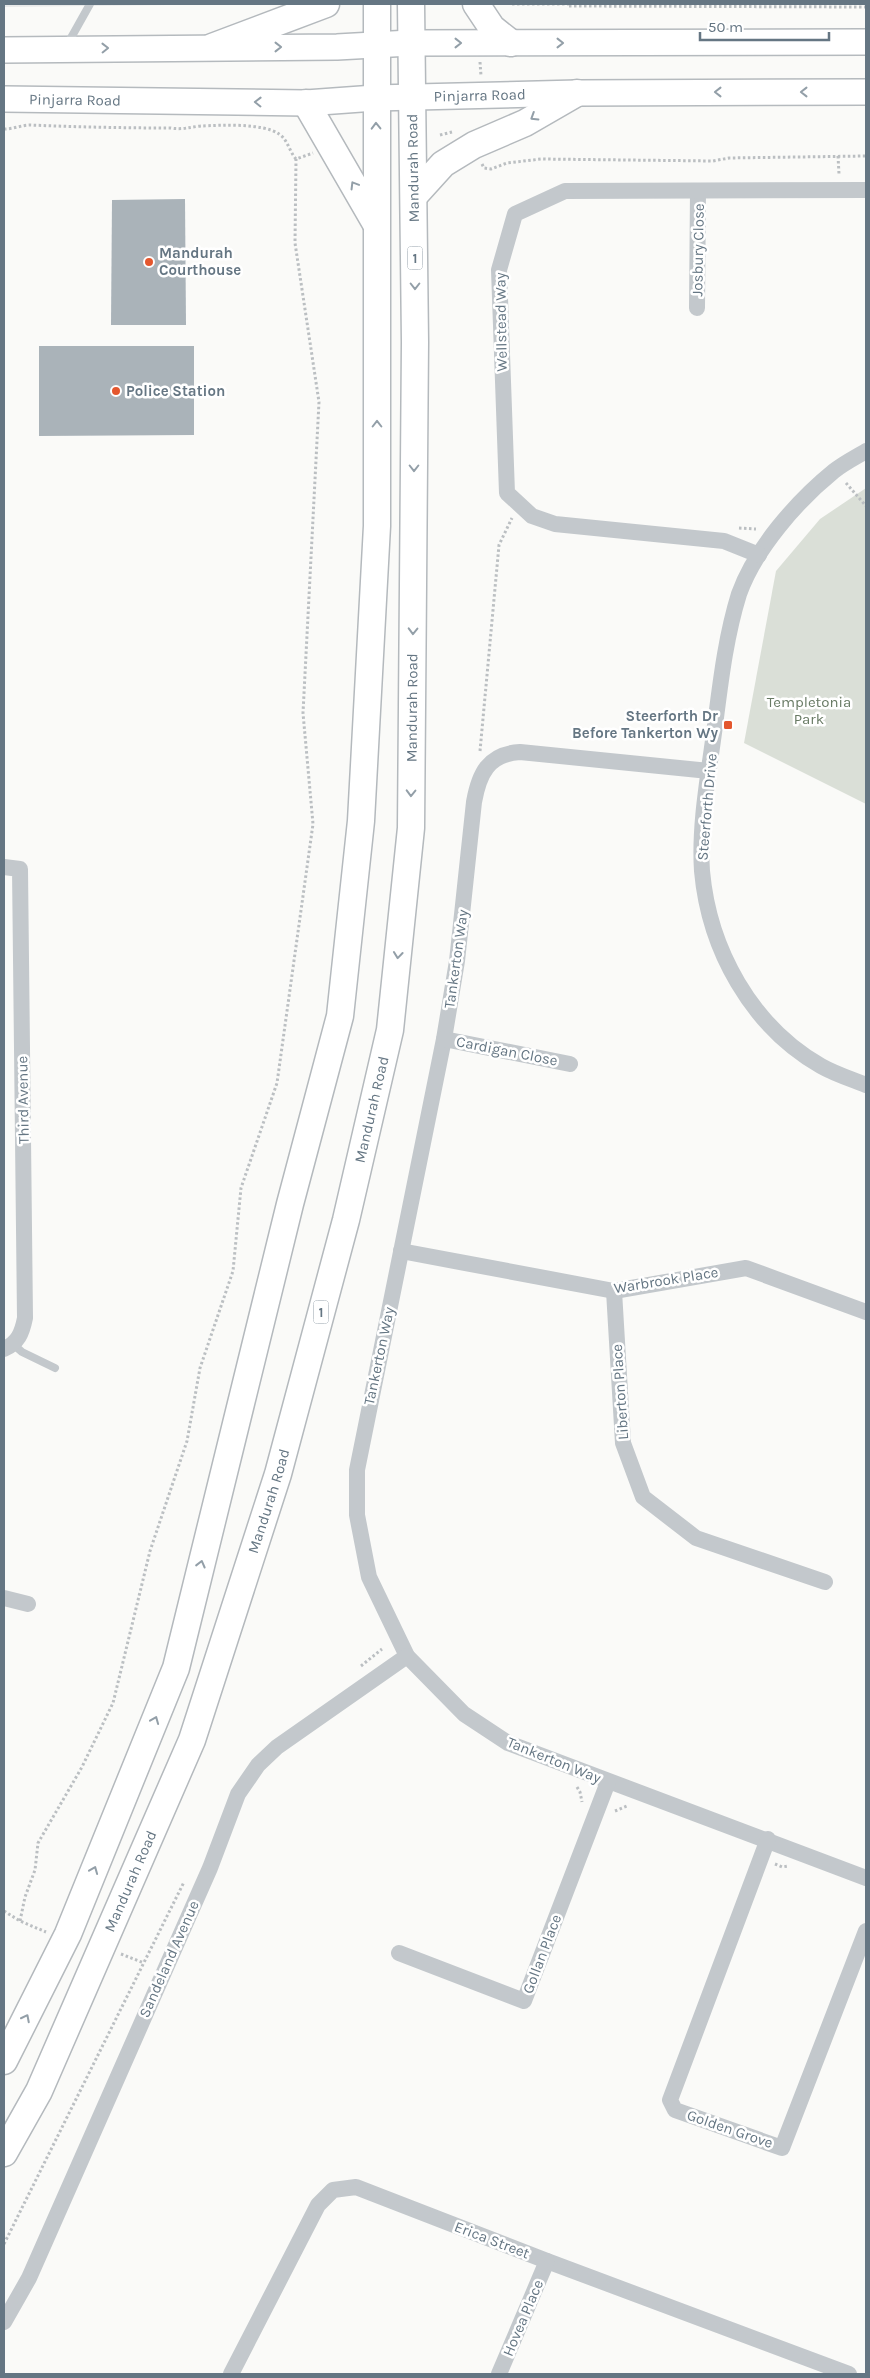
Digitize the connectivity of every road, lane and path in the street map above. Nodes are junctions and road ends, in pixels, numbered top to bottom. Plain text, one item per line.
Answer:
1 (90, 4) edge
2 (326, 4) edge
3 (377, 4) edge
4 (411, 4) edge
5 (476, 4) edge
6 (512, 4) edge
7 (570, 5) edge
8 (866, 7) edge
9 (866, 42) edge
10 (410, 43) junction
11 (511, 43) junction
12 (376, 44) junction
13 (212, 47) junction
14 (65, 49) junction
15 (4, 50) edge
16 (866, 92) edge
17 (577, 93) junction
18 (375, 98) junction
19 (411, 98) junction
20 (4, 99) edge
21 (306, 102) junction
22 (4, 129) edge
23 (474, 145) junction
24 (866, 156) edge
25 (866, 190) edge
26 (698, 191) junction
27 (414, 196) junction
28 (378, 227) junction
29 (697, 308) dead end
30 (866, 451) edge
31 (844, 480) dead end
32 (520, 505) junction
33 (866, 506) edge
34 (759, 555) junction
35 (475, 760) dead end
36 (709, 771) junction
37 (4, 867) edge
38 (444, 1039) junction
39 (570, 1064) dead end
40 (866, 1086) edge
41 (401, 1251) junction
42 (614, 1291) junction
43 (866, 1312) edge
44 (9, 1347) edge
45 (56, 1368) dead end
46 (825, 1582) dead end
47 (4, 1598) edge
48 (28, 1604) dead end
49 (384, 1644) dead end
50 (407, 1656) junction
51 (391, 1668) junction
52 (572, 1780) dead end
53 (608, 1782) junction
54 (633, 1804) dead end
55 (596, 1813) junction
56 (768, 1839) junction
57 (761, 1858) junction
58 (792, 1866) dead end
59 (866, 1878) edge
60 (4, 1911) edge
61 (866, 1931) edge
62 (399, 1954) dead end
63 (4, 2061) edge
64 (4, 2153) edge
65 (547, 2261) junction
66 (4, 2322) edge
67 (231, 2374) edge
68 (499, 2374) edge
69 (849, 2374) edge

1 - 14 lane
2 - 13 highway
3 - 12 highway
4 - 10 highway, Mandurah Road / 1
5 - 11 highway
6 - 7 path
7 - 8 path
11 -> 9 main road
10 -> 11 main road
10 - 12 main road
10 - 19 highway, Mandurah Road / 1
13 -> 12 main road
12 - 18 highway
14 -> 13 main road
14 - 15 main road
16 -> 17 main road, Pinjarra Road
17 - 19 main road, Pinjarra Road
17 -> 23 highway
18 - 19 main road, Pinjarra Road
18 - 21 main road, Pinjarra Road
28 -> 18 highway
19 - 27 highway, Mandurah Road / 1
21 -> 20 main road, Pinjarra Road
28 -> 21 highway
22 - 60 path
23 - 24 path
23 - 27 highway
25 - 26 street, Wellstead Way
26 - 29 street, Josbury Close
26 - 32 street, Wellstead Way
27 -> 64 highway, Mandurah Road / 1
63 -> 28 highway
30 - 34 street, Steerforth Drive
31 - 33 path
32 - 34 street, Wellstead Way
32 - 35 path
34 - 36 street, Steerforth Drive
36 - 38 street, Tankerton Way
36 - 40 street, Steerforth Drive
37 - 44 street, Third Avenue
38 - 39 street, Cardigan Close
38 - 41 street, Tankerton Way
41 - 42 street, Warbrook Place
41 - 50 street, Tankerton Way
42 - 43 street, Warbrook Place
42 - 46 street, Liberton Place
44 - 45 lane
47 - 48 street
49 - 51 path
50 - 51 street, Sandeland Avenue
50 - 53 street, Tankerton Way
51 - 66 street, Sandeland Avenue
52 - 55 path
53 - 55 street, Gollan Place
53 - 56 street, Tankerton Way
54 - 55 path
55 - 62 street, Gollan Place
56 - 57 street, Golden Grove
56 - 59 street, Tankerton Way
57 - 58 path
57 - 61 street, Golden Grove
65 - 67 street, Erica Street
65 - 68 street, Hovea Place
65 - 69 street, Erica Street

